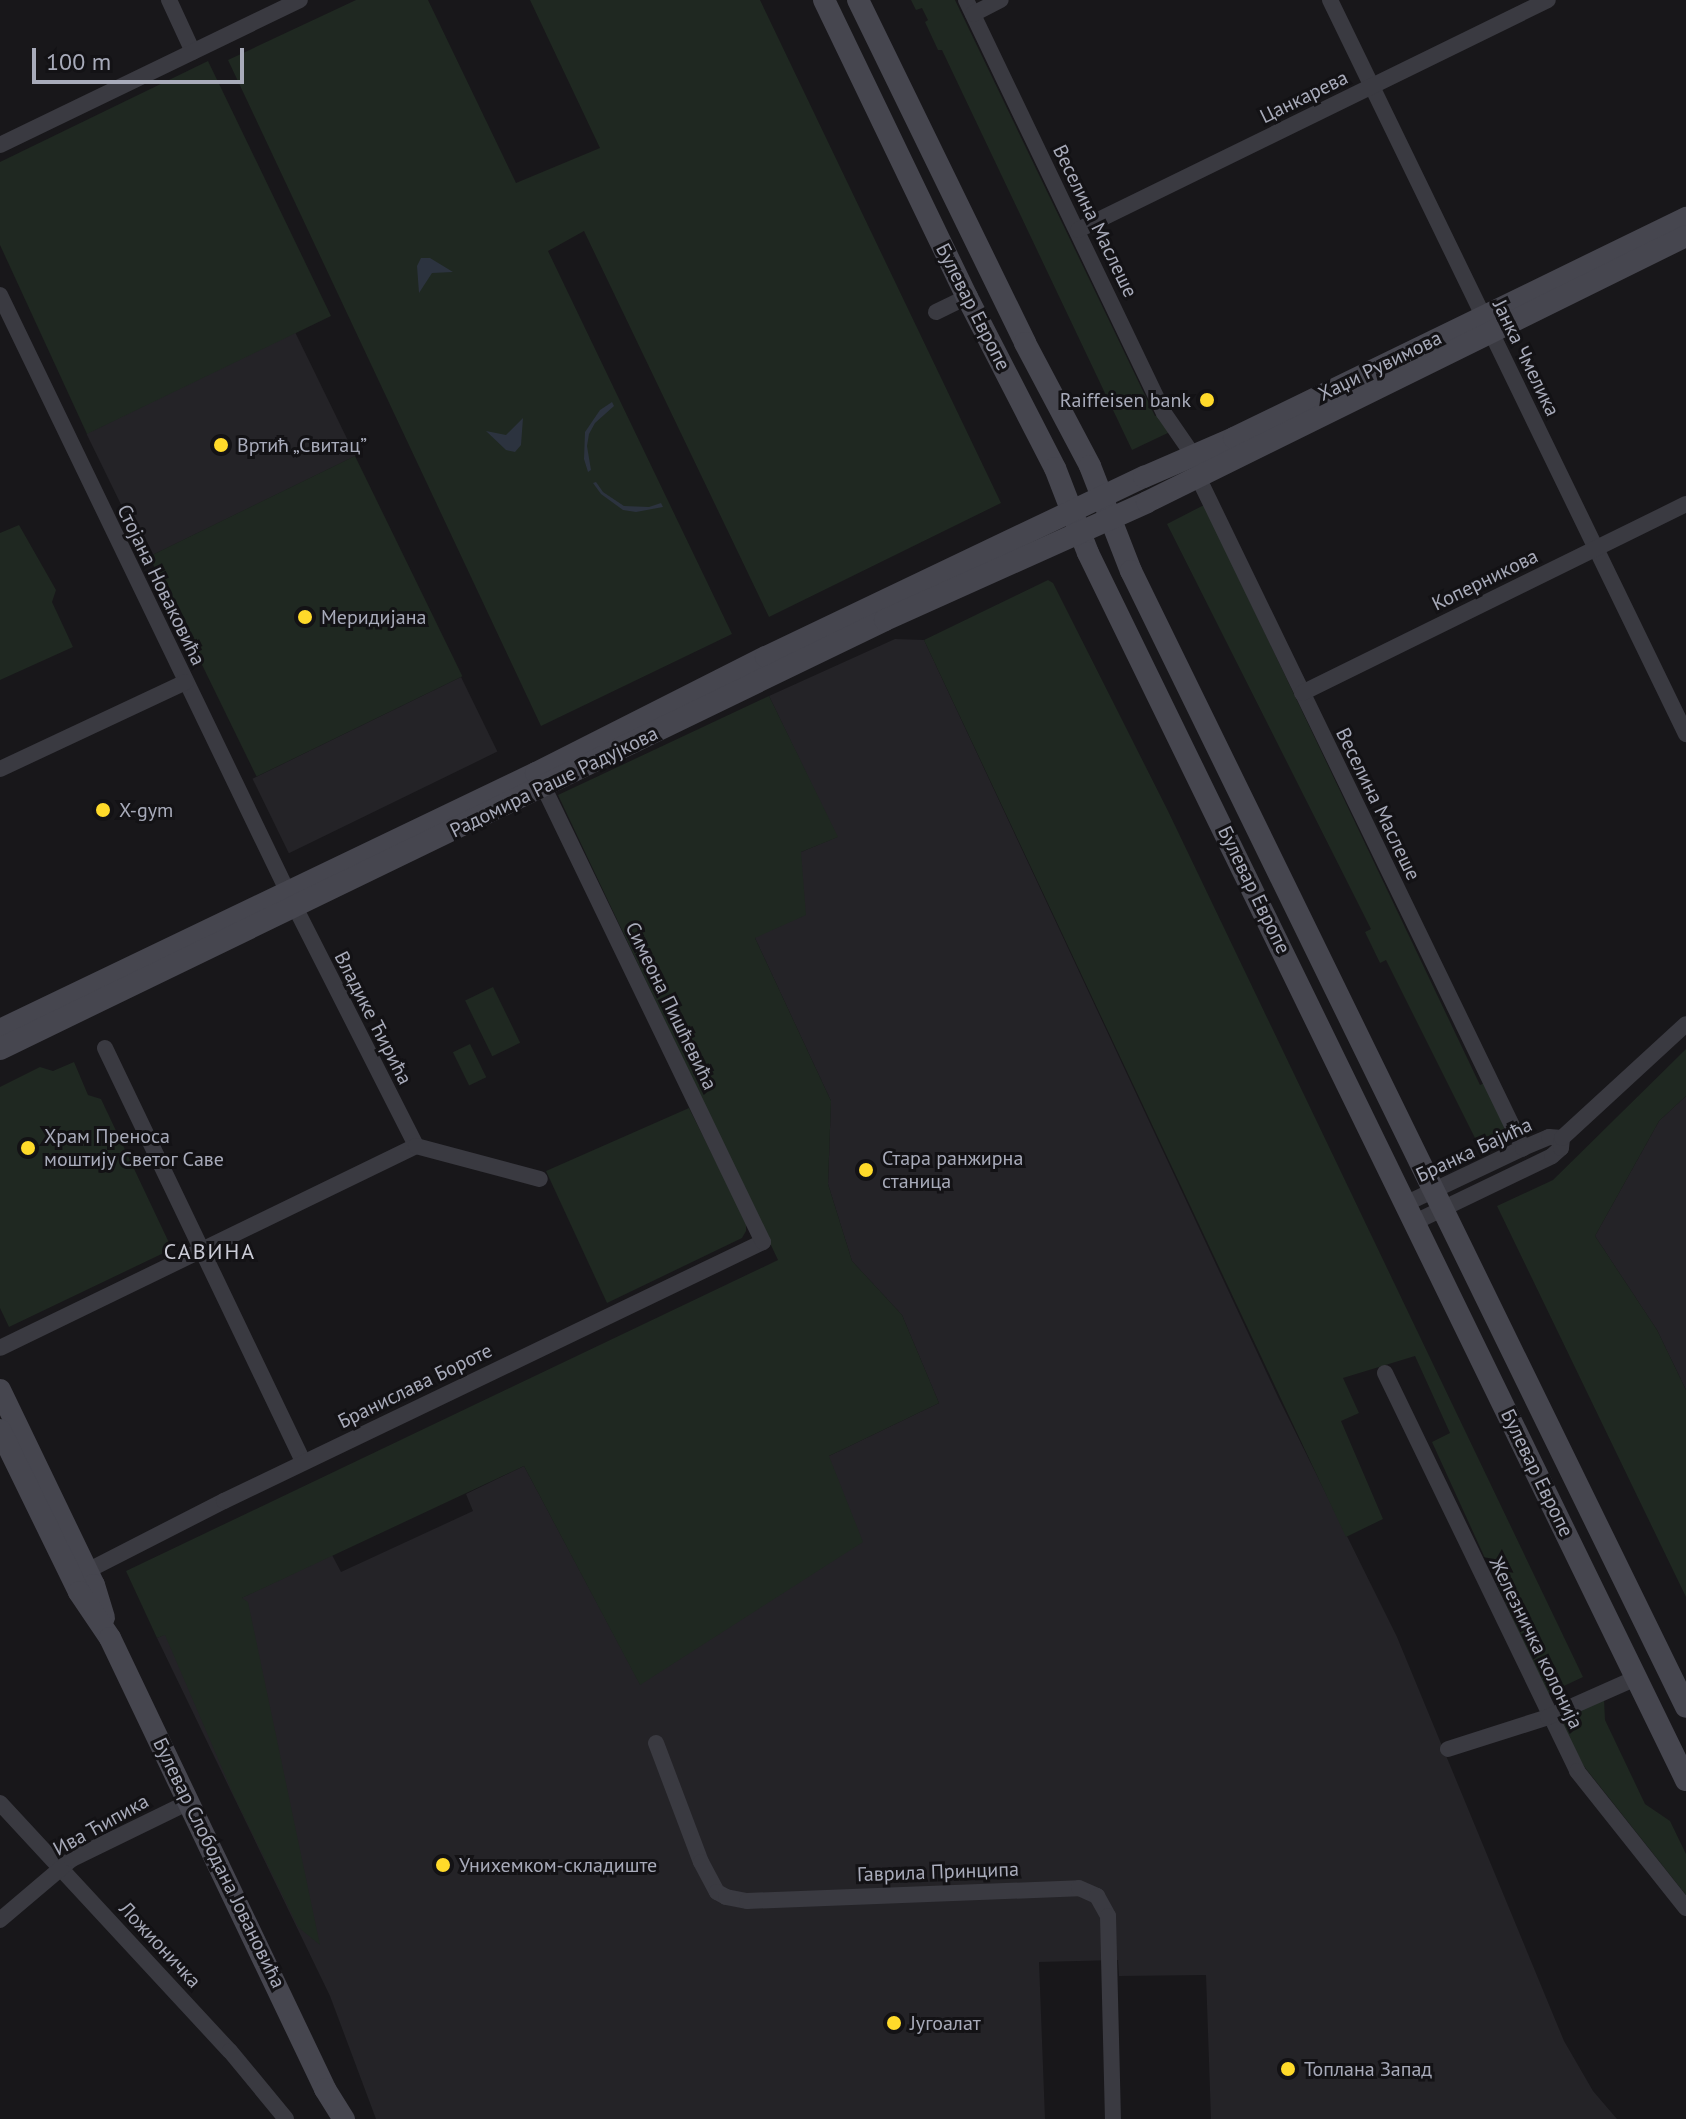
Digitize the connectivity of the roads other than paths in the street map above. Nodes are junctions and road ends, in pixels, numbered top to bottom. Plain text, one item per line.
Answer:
1 (169, 0) edge
2 (300, 0) edge
3 (824, 0) edge
4 (858, 0) edge
5 (1001, 0) edge
6 (1330, 0) edge
7 (1548, 0) edge
8 (969, 7) edge
9 (193, 52) junction
10 (1371, 87) junction
11 (0, 145) edge
12 (1686, 218) edge
13 (1078, 230) junction
14 (1686, 236) edge
15 (0, 295) edge
16 (967, 297) junction
17 (936, 312) dead end
18 (1486, 324) junction
19 (1193, 455) junction
20 (1198, 477) junction
21 (1101, 497) junction
22 (1686, 504) edge
23 (1072, 510) junction
24 (1110, 519) junction
25 (1080, 533) junction
26 (1597, 546) junction
27 (186, 682) junction
28 (1302, 693) junction
29 (1686, 734) edge
30 (0, 769) edge
31 (544, 788) junction
32 (291, 899) junction
33 (1686, 1024) edge
34 (0, 1030) edge
35 (105, 1048) dead end
36 (0, 1049) edge
37 (1562, 1138) junction
38 (416, 1146) junction
39 (1523, 1148) junction
40 (540, 1179) dead end
41 (1439, 1199) junction
42 (1409, 1214) junction
43 (763, 1242) joint
44 (203, 1251) junction
45 (0, 1348) edge
46 (1385, 1373) dead end
47 (0, 1390) edge
48 (0, 1430) edge
49 (303, 1462) junction
50 (87, 1571) junction
51 (110, 1638) junction
52 (1636, 1678) junction
53 (1686, 1707) edge
54 (1548, 1717) junction
55 (656, 1743) dead end
56 (1448, 1749) dead end
57 (1686, 1780) edge
58 (189, 1802) junction
59 (0, 1803) edge
60 (61, 1868) junction
61 (1686, 1908) edge
62 (0, 1920) edge
63 (325, 2089) junction
64 (286, 2119) edge
65 (328, 2119) edge
66 (344, 2119) edge
67 (1113, 2119) edge

1 - 9 street
2 - 9 street
3 - 16 street, Булевар Европе
4 - 21 street, Булевар Европе
5 - 8 street
6 - 10 street, Јанка Чмелика
7 - 10 street, Цанкарева
8 - 13 street, Веселина Маслеше
9 - 11 street
10 - 13 street, Цанкарева
10 - 18 street, Јанка Чмелика
12 - 18 street, Хаџи Рувимова
13 - 19 street, Веселина Маслеше
14 - 18 street, Хаџи Рувимова
15 - 27 street, Стојана Новаковића
16 - 17 street
16 - 23 street, Булевар Европе
18 - 19 street, Хаџи Рувимова
18 - 20 street, Хаџи Рувимова
18 - 26 street, Јанка Чмелика
19 - 21 street, Хаџи Рувимова
20 - 24 street, Хаџи Рувимова
20 - 28 street, Веселина Маслеше
21 - 23 street, Хаџи Рувимова
21 - 24 street, Булевар Европе
22 - 26 street, Коперникова
23 - 25 street, Булевар Европе
23 - 32 street, Радомира Раше Радујкова
24 - 25 street, Радомира Раше Радујкова
24 - 41 street, Булевар Европе
25 - 31 street, Радомира Раше Радујкова
25 - 42 street, Булевар Европе
26 - 28 street, Коперникова
26 - 29 street, Јанка Чмелика
27 - 30 street
27 - 32 street, Стојана Новаковића
28 - 39 street, Веселина Маслеше
31 - 32 street, Радомира Раше Радујкова
31 - 43 street, Симеона Пишћевића
32 - 34 street, Радомира Раше Радујкова
32 - 36 street, Радомира Раше Радујкова
32 - 38 street, Владике Ћирића
33 - 37 street, Бранка Бајића
35 - 44 street
37 - 39 street, Бранка Бајића
37 - 41 street, Бранка Бајића
38 - 40 street
38 - 44 street
39 - 41 street, Бранка Бајића
41 - 42 street
41 - 53 street, Булевар Европе
42 - 52 street, Булевар Европе
43 - 49 street, Бранислава Бороте
44 - 45 street
44 - 49 street
46 - 54 street, Железничка колонија
47 - 50 street, Булевар Слободана Јовановића
48 - 51 street, Булевар Слободана Јовановића
49 - 50 street, Бранислава Бороте
50 - 51 street, Булевар Слободана Јовановића
51 - 58 street, Булевар Слободана Јовановића
52 - 54 street
52 - 57 street, Булевар Европе
54 - 56 street
54 - 61 street, Железничка колонија
55 - 67 street, Гаврила Принципа
58 - 60 street, Ива Ћипика
58 - 63 street, Булевар Слободана Јовановића
59 - 60 street, Ложионичка
60 - 62 street, Ива Ћипика
60 - 64 street, Ложионичка
63 - 65 street, Булевар Слободана Јовановића
63 - 66 street, Булевар Слободана Јовановића

